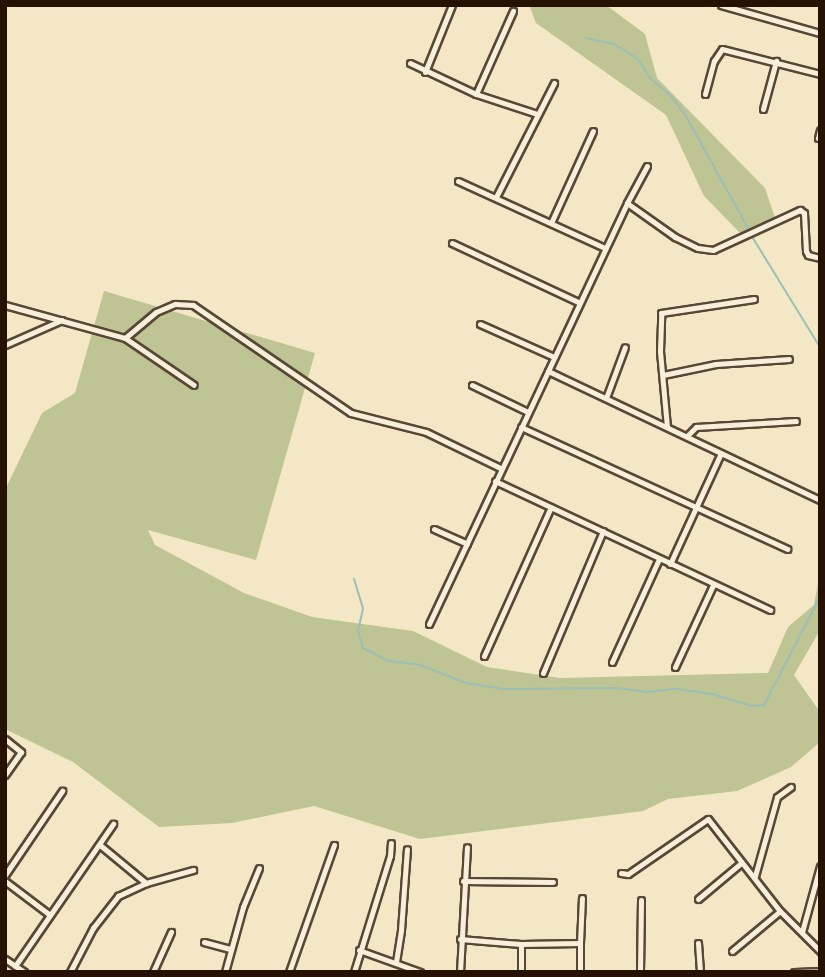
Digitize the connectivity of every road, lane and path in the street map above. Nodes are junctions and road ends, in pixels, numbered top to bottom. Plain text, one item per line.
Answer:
1 (452, 5) edge
2 (721, 5) edge
3 (513, 11) dead end
4 (820, 33) edge
5 (776, 61) junction
6 (410, 63) dead end
7 (425, 72) junction
8 (820, 74) edge
9 (554, 83) dead end
10 (476, 94) junction
11 (705, 94) dead end
12 (763, 109) dead end
13 (537, 114) junction
14 (820, 130) edge
15 (593, 131) dead end
16 (818, 138) dead end
17 (647, 166) dead end
18 (458, 181) dead end
19 (496, 197) junction
20 (627, 203) junction
21 (551, 223) junction
22 (452, 243) dead end
23 (605, 248) junction
24 (820, 258) edge
25 (754, 299) dead end
26 (580, 303) junction
27 (5, 305) edge
28 (62, 320) junction
29 (480, 324) dead end
30 (125, 338) junction
31 (5, 345) edge
32 (625, 347) dead end
33 (554, 357) junction
34 (789, 359) dead end
35 (548, 371) junction
36 (663, 375) junction
37 (194, 385) dead end
38 (472, 385) dead end
39 (606, 398) junction
40 (528, 411) junction
41 (796, 421) dead end
42 (521, 427) junction
43 (667, 427) junction
44 (687, 436) junction
45 (721, 453) junction
46 (500, 468) junction
47 (495, 481) junction
48 (820, 500) edge
49 (551, 507) junction
50 (696, 509) junction
51 (434, 529) dead end
52 (603, 531) junction
53 (467, 544) junction
54 (787, 549) dead end
55 (659, 559) junction
56 (670, 564) junction
57 (713, 585) junction
58 (770, 610) dead end
59 (429, 624) dead end
60 (485, 656) dead end
61 (612, 662) dead end
62 (675, 667) dead end
63 (543, 673) dead end
64 (5, 739) edge
65 (5, 775) edge
66 (791, 787) dead end
67 (62, 791) dead end
68 (113, 824) dead end
69 (391, 843) dead end
70 (100, 845) junction
71 (334, 845) dead end
72 (467, 848) dead end
73 (407, 849) dead end
74 (741, 863) junction
75 (820, 866) edge
76 (258, 868) dead end
77 (193, 870) dead end
78 (621, 873) dead end
79 (5, 875) edge
80 (755, 876) junction
81 (5, 881) edge
82 (463, 881) junction
83 (553, 882) dead end
84 (146, 883) junction
85 (582, 898) dead end
86 (698, 899) dead end
87 (641, 900) dead end
88 (780, 911) junction
89 (50, 915) junction
90 (171, 932) dead end
91 (802, 932) junction
92 (460, 939) junction
93 (204, 942) dead end
94 (580, 943) junction
95 (698, 943) dead end
96 (521, 944) junction
97 (230, 949) junction
98 (359, 950) junction
99 (732, 951) dead end
100 (820, 951) edge
101 (5, 959) edge
102 (396, 962) junction
103 (820, 963) edge
104 (19, 969) edge
105 (416, 971) edge
106 (818, 971) edge
107 (70, 972) edge
108 (153, 972) edge
109 (225, 972) edge
110 (289, 972) edge
111 (354, 972) edge
112 (460, 972) edge
113 (521, 972) edge
114 (580, 972) edge
115 (640, 972) edge
116 (700, 972) edge
117 (794, 972) edge

1 - 7 street
2 - 4 street
3 - 10 street
5 - 8 street
5 - 11 street
5 - 12 street
6 - 7 street
7 - 10 street
9 - 13 street
10 - 13 street
13 - 19 street
14 - 16 street
15 - 21 street
17 - 20 street
18 - 19 street
19 - 21 street
20 - 23 street
20 - 24 street
21 - 23 street
22 - 26 street
23 - 26 street
25 - 36 street
26 - 33 street
27 - 28 street
28 - 30 street
28 - 31 street
29 - 33 street
30 - 37 street
30 - 46 street
32 - 39 street
33 - 35 street
34 - 36 street
35 - 39 street
35 - 40 street
36 - 43 street
38 - 40 street
39 - 43 street
40 - 42 street
41 - 44 street
42 - 46 street
42 - 50 street
43 - 44 street
44 - 45 street
45 - 48 street
45 - 50 street
46 - 47 street
47 - 49 street
47 - 53 street
49 - 52 street
49 - 60 street
50 - 54 street
50 - 56 street
51 - 53 street
52 - 55 street
52 - 63 street
53 - 59 street
55 - 56 street
55 - 61 street
56 - 57 street
57 - 58 street
57 - 62 street
64 - 65 street
66 - 80 street
67 - 79 street
68 - 70 street
69 - 98 street
70 - 84 street
70 - 89 street
71 - 110 street
72 - 82 street
73 - 102 street
74 - 78 street
74 - 80 street
74 - 86 street
75 - 91 street
76 - 97 street
77 - 84 street
80 - 88 street
81 - 89 street
82 - 83 street
82 - 92 street
84 - 107 street
85 - 94 street
87 - 115 street
88 - 91 street
88 - 99 street
89 - 104 street
90 - 108 street
91 - 100 street
92 - 96 street
92 - 112 street
93 - 97 street
94 - 96 street
94 - 114 street
95 - 116 street
96 - 113 street
97 - 109 street
98 - 102 street
98 - 111 street
101 - 104 street
102 - 105 street
103 - 106 street
106 - 117 street

